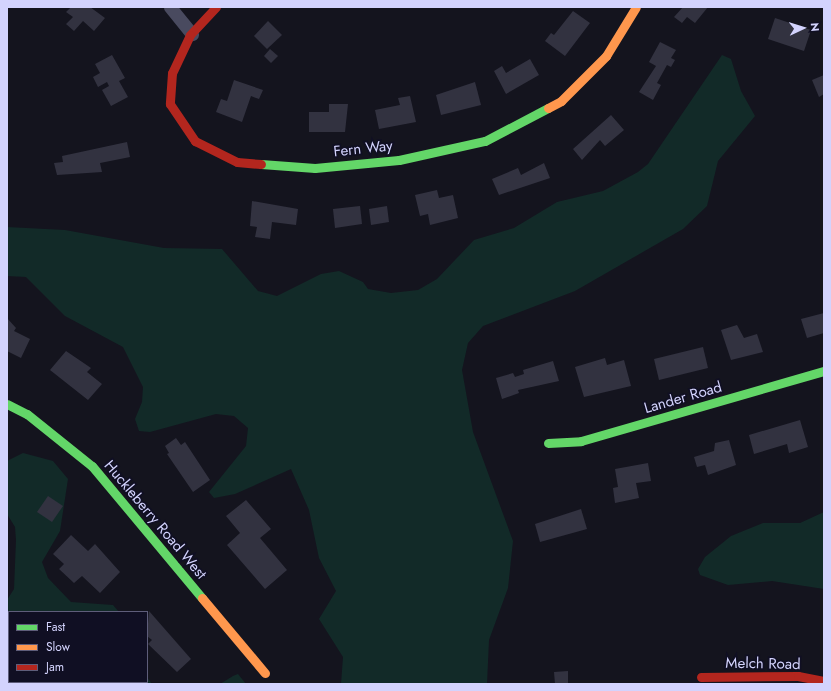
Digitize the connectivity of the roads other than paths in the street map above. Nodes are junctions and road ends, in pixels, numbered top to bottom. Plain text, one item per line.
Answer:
1 (170, 7) edge
2 (216, 7) edge
3 (636, 7) edge
4 (192, 34) junction
5 (824, 371) edge
6 (7, 404) edge
7 (548, 443) dead end
8 (265, 673) dead end
9 (701, 677) dead end
10 (824, 681) edge

1 - 4 street
2 - 4 street, Fern Way
3 - 4 street, Fern Way
5 - 7 street, Lander Road
6 - 8 street, Huckleberry Road West
9 - 10 street, Melch Road

